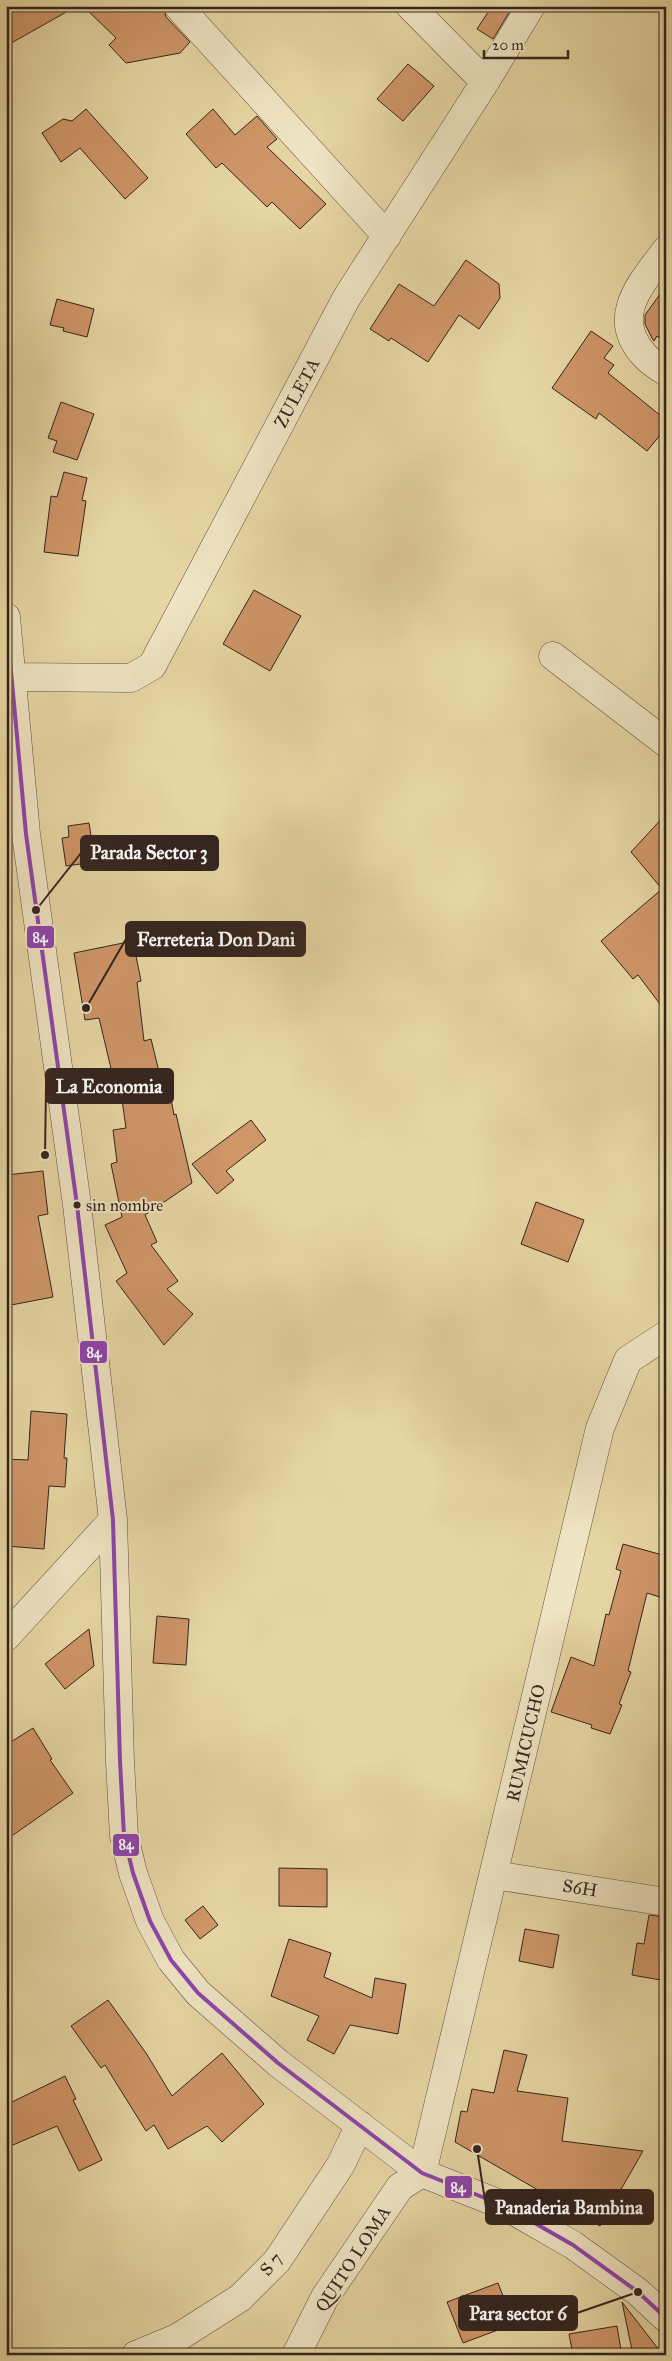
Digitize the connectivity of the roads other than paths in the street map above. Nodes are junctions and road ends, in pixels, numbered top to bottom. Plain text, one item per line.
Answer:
1 (178, 6) edge
2 (410, 6) edge
3 (531, 6) edge
4 (485, 82) junction
5 (386, 236) junction
6 (666, 250) edge
7 (666, 372) edge
8 (6, 617) edge
9 (553, 656) dead end
10 (12, 677) junction
11 (666, 742) edge
12 (16, 834) edge
13 (666, 1335) edge
14 (113, 1520) junction
15 (6, 1637) edge
16 (494, 1875) junction
17 (666, 1902) edge
18 (360, 2125) junction
19 (422, 2173) junction
20 (666, 2318) edge
21 (136, 2355) edge
22 (296, 2355) edge

1 - 5 street
2 - 4 street
3 - 4 street, ZULETA
4 - 5 street, ZULETA
5 - 10 street, ZULETA
6 - 7 street
8 - 10 street
9 - 11 street
10 - 12 street
12 - 14 street
13 - 16 street, RUMICUCHO
14 - 15 street
14 - 18 street
16 - 17 street, S6H
16 - 19 street, RUMICUCHO
18 - 19 street
18 - 21 street, S 7
19 - 20 street
19 - 22 street, QUITO LOMA

